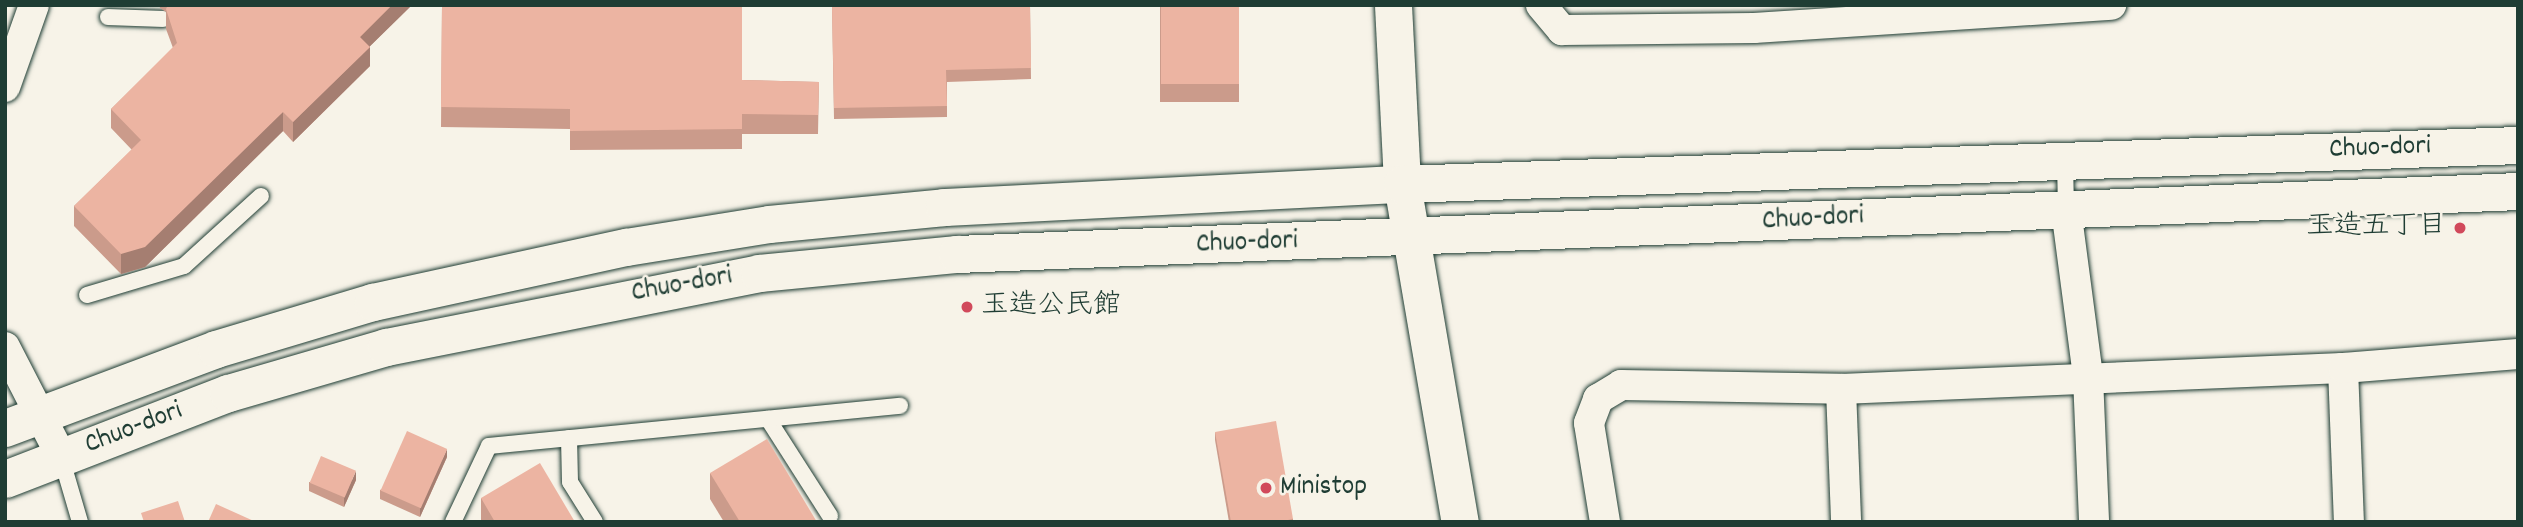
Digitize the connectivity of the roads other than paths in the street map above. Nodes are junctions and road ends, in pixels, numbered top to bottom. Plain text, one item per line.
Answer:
1 (34, 5) edge
2 (1393, 5) edge
3 (1541, 5) edge
4 (2111, 5) edge
5 (1969, 9) edge
6 (108, 16) dead end
7 (1754, 17) edge
8 (163, 19) edge
9 (5, 87) edge
10 (2518, 145) edge
11 (2065, 157) junction
12 (1402, 184) junction
13 (2518, 191) edge
14 (261, 197) dead end
15 (2066, 209) junction
16 (1410, 239) junction
17 (87, 295) dead end
18 (5, 346) edge
19 (2518, 354) edge
20 (2343, 368) junction
21 (2088, 377) junction
22 (1842, 389) junction
23 (900, 406) dead end
24 (768, 419) junction
25 (22, 421) edge
26 (569, 438) junction
27 (61, 456) junction
28 (5, 479) edge
29 (830, 516) dead end
30 (80, 522) edge
31 (453, 522) edge
32 (595, 522) edge
33 (1460, 522) edge
34 (1605, 522) edge
35 (1846, 522) edge
36 (2094, 522) edge
37 (2350, 522) edge

1 - 9 street
2 - 12 street
3 - 7 street
4 - 5 street
5 - 7 street
6 - 8 lane
10 - 11 street, Chuo-dori
11 - 12 street, Chuo-dori
11 - 15 lane
12 - 16 street
12 - 25 street, Chuo-dori
13 - 15 street, Chuo-dori
14 - 17 lane
15 - 16 street, Chuo-dori
15 - 21 street
16 - 27 street, Chuo-dori
16 - 33 street
18 - 25 street
19 - 20 street
20 - 21 street
20 - 37 street
21 - 22 street
21 - 36 street
22 - 34 street
22 - 35 street
23 - 24 lane
24 - 26 lane
24 - 29 lane
25 - 27 street
26 - 31 lane
26 - 32 lane
27 - 28 street, Chuo-dori
27 - 30 lane

